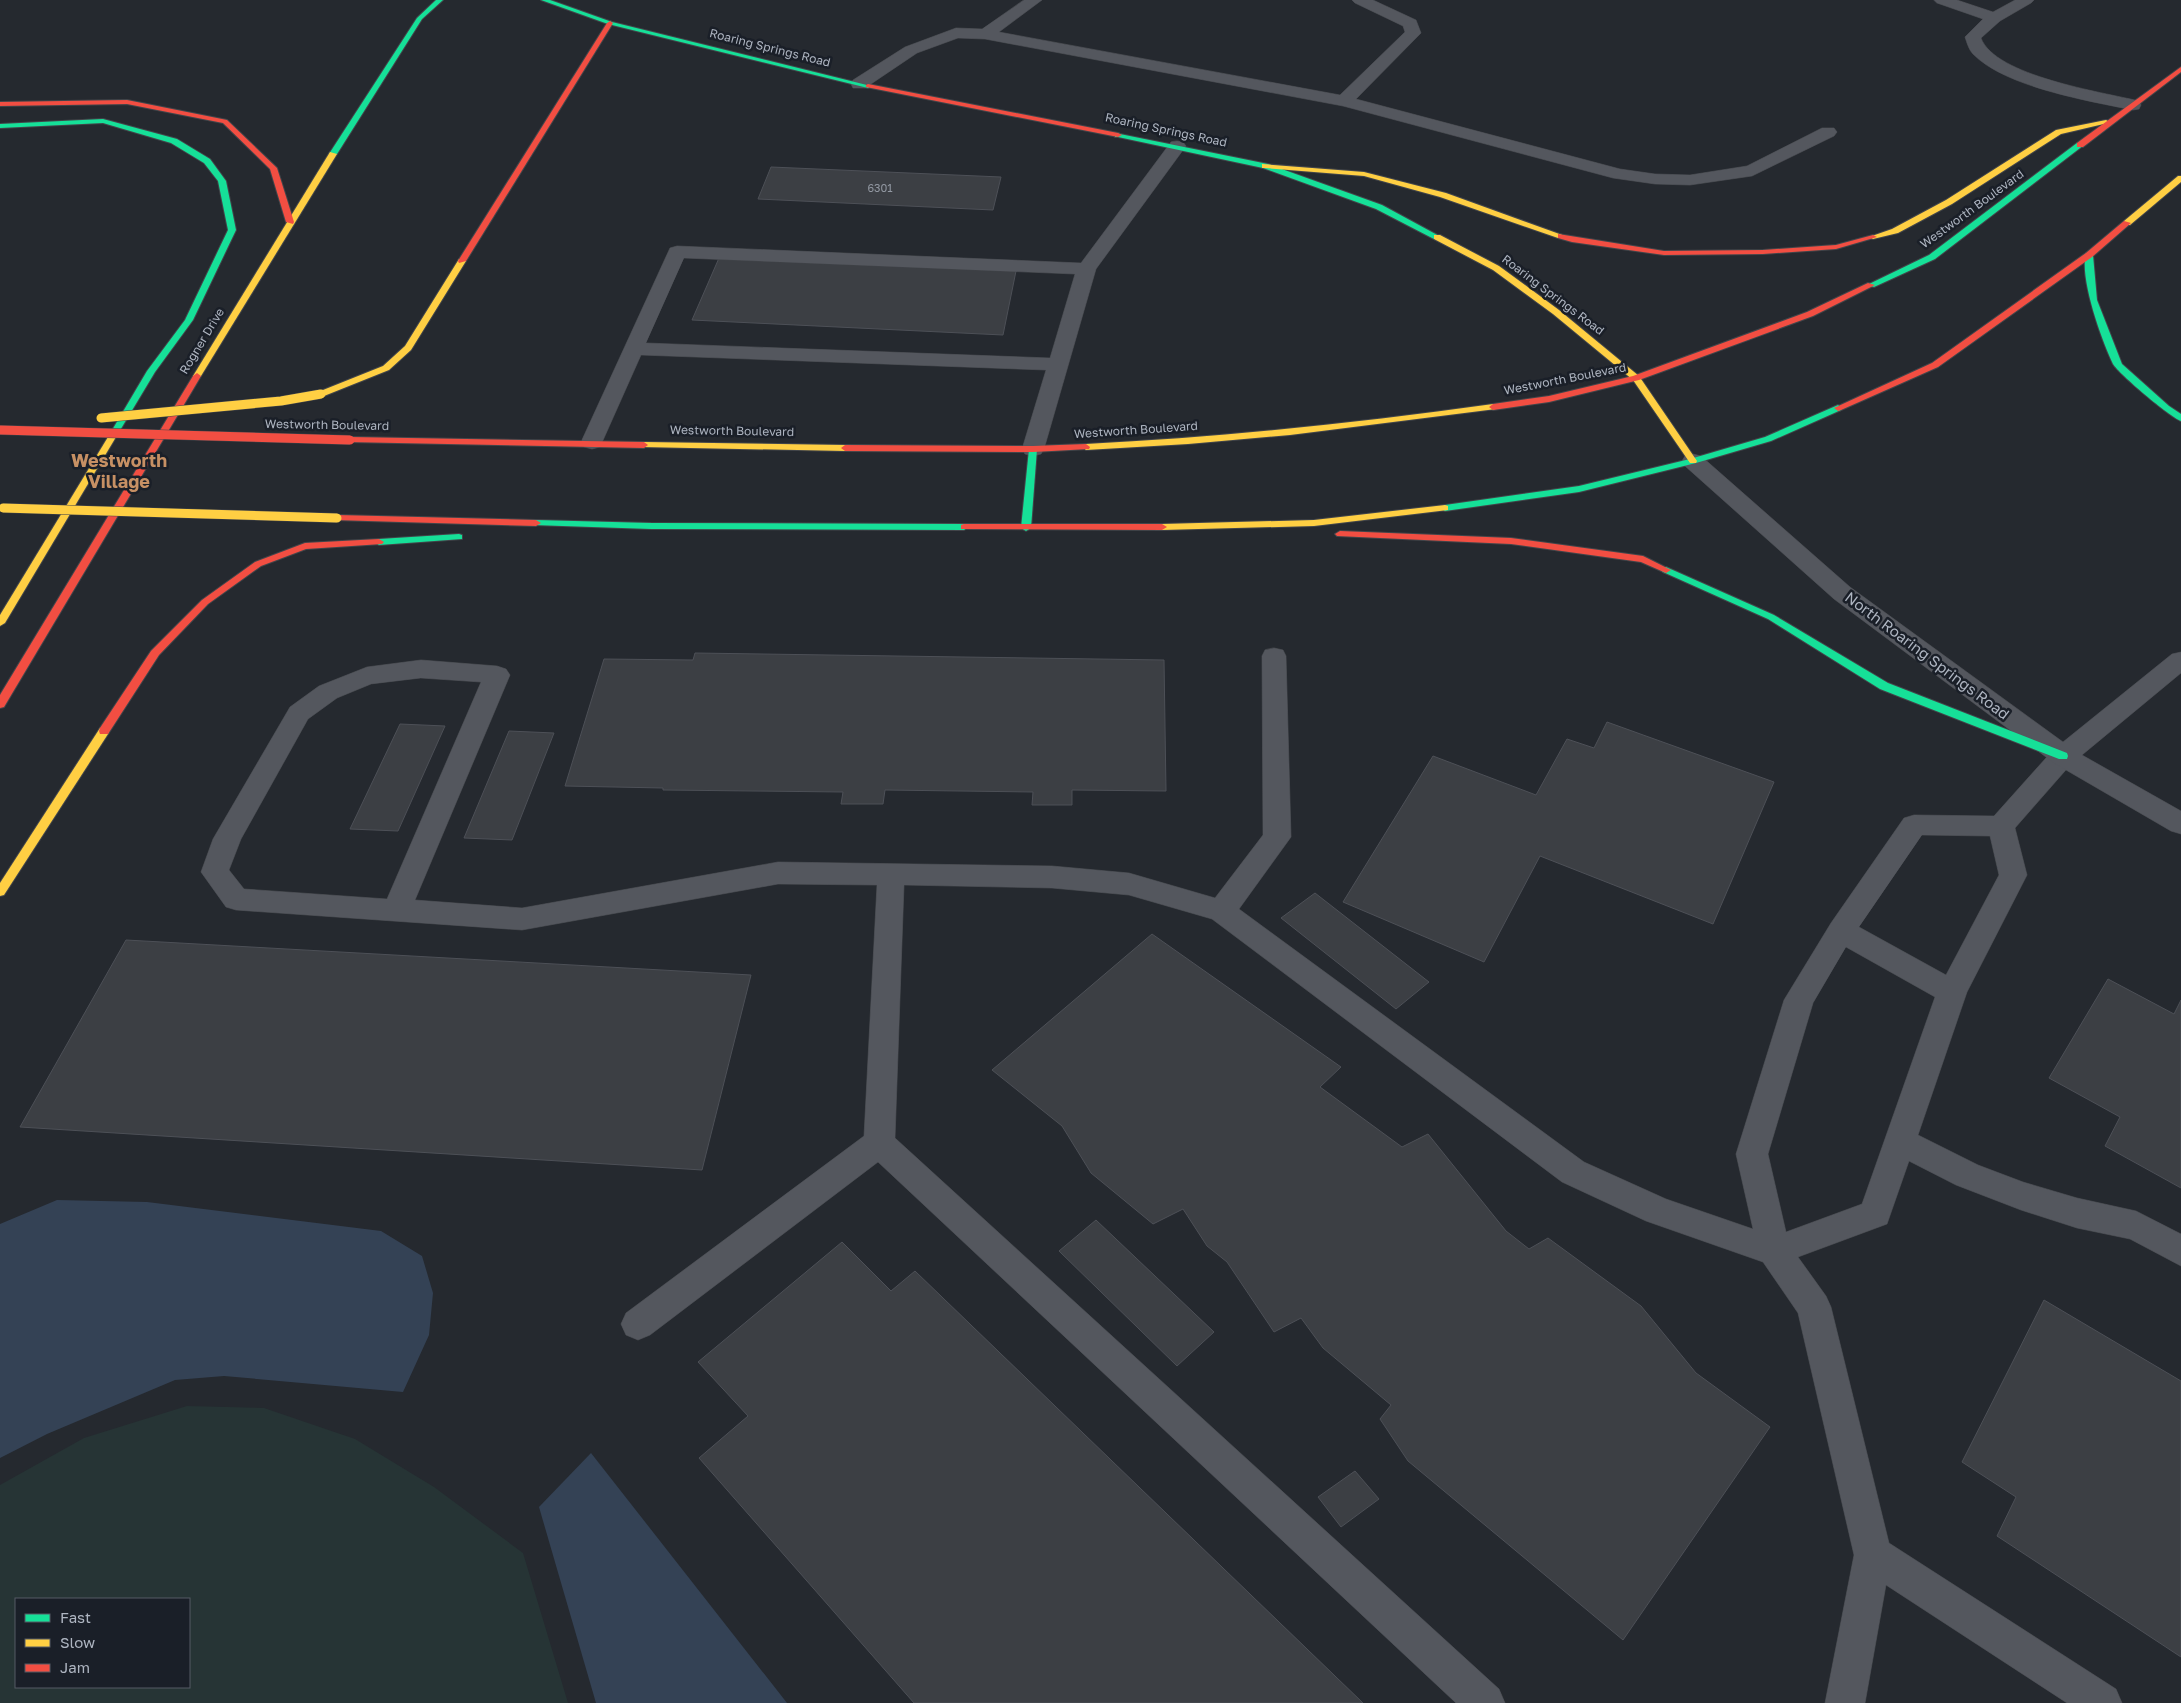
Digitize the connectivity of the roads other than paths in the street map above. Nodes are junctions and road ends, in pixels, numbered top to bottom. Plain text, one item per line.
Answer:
1 (440, 0) edge
2 (544, 0) edge
3 (1034, 0) edge
4 (1360, 0) edge
5 (1942, 0) edge
6 (2026, 0) edge
7 (1994, 18) junction
8 (610, 23) junction
9 (986, 34) junction
10 (2181, 69) edge
11 (859, 84) junction
12 (1344, 101) junction
13 (0, 104) edge
14 (2133, 105) junction
15 (2114, 120) junction
16 (0, 126) edge
17 (1828, 132) dead end
18 (1177, 146) junction
19 (1265, 166) junction
20 (2181, 178) edge
21 (290, 222) junction
22 (2089, 255) junction
23 (1086, 269) junction
24 (634, 349) junction
25 (1058, 364) junction
26 (1636, 378) junction
27 (2181, 418) edge
28 (0, 429) edge
29 (592, 442) junction
30 (1034, 449) junction
31 (1693, 461) junction
32 (1, 508) edge
33 (651, 526) junction
34 (1186, 527) junction
35 (1026, 528) junction
36 (513, 534) dead end
37 (473, 536) dead end
38 (0, 623) edge
39 (1274, 656) dead end
40 (2181, 660) edge
41 (0, 704) edge
42 (2063, 756) junction
43 (2181, 824) edge
44 (2001, 826) junction
45 (891, 874) junction
46 (0, 892) edge
47 (396, 911) junction
48 (1221, 911) junction
49 (1841, 931) junction
50 (1952, 992) junction
51 (1900, 1141) junction
52 (879, 1143) junction
53 (1774, 1251) junction
54 (2181, 1251) edge
55 (638, 1324) dead end
56 (1874, 1555) junction
57 (1485, 1703) edge
58 (1845, 1703) edge
59 (2102, 1703) edge

1 - 21 main road, Rogner Drive
2 - 8 main road, Roaring Springs Road
3 - 9 street
4 - 12 street
5 - 7 street
6 - 7 street
7 - 14 street
8 - 11 main road, Roaring Springs Road
8 - 28 main road, bridge
9 - 11 street
9 - 12 street
10 - 14 main road, Westworth Boulevard
11 - 18 main road, Roaring Springs Road
12 - 17 street
13 - 21 main road
14 - 15 main road, Westworth Boulevard
15 - 19 main road
15 - 26 main road, Westworth Boulevard
16 - 38 main road, Rogner Drive
18 - 19 main road, Roaring Springs Road
18 - 23 street
19 - 26 main road, Roaring Springs Road
20 - 22 main road
21 - 41 main road, Rogner Drive
22 - 27 main road
22 - 31 main road
23 - 24 street
23 - 25 street
24 - 25 street
24 - 29 street
25 - 30 street
26 - 30 main road, Westworth Boulevard
26 - 31 main road, Roaring Springs Road
28 - 29 main road, Westworth Boulevard, bridge
29 - 30 main road, Westworth Boulevard
30 - 35 main road
31 - 34 main road
31 - 42 street, North Roaring Springs Road
32 - 33 main road, bridge
33 - 35 main road
33 - 36 main road
34 - 35 main road
34 - 42 main road
37 - 46 main road
39 - 48 street
40 - 42 street
42 - 43 street, North Roaring Springs Road
42 - 44 street
44 - 49 street
44 - 50 street
45 - 47 street
45 - 48 street
45 - 52 street
47 - 47 street
48 - 53 street
49 - 50 street
49 - 53 street
50 - 51 street
51 - 53 street
51 - 54 street
52 - 55 street
52 - 57 street
53 - 56 street
56 - 58 street
56 - 59 street

